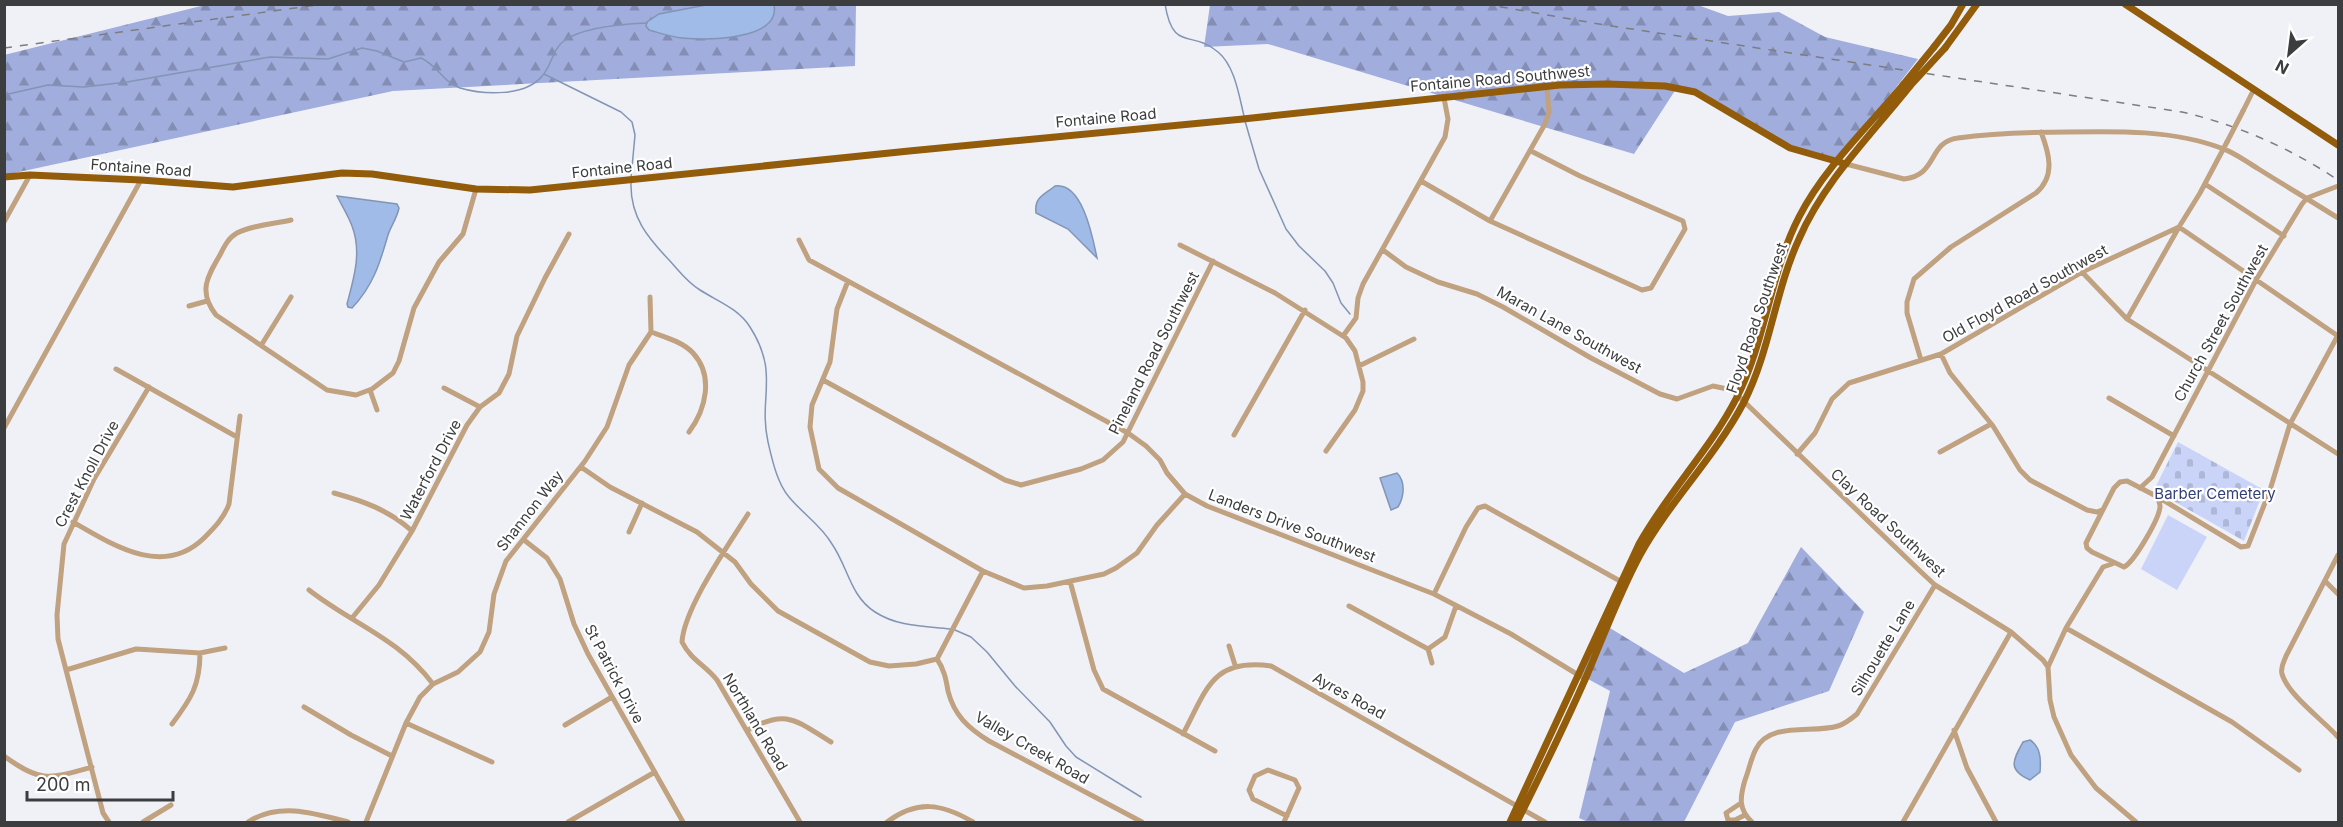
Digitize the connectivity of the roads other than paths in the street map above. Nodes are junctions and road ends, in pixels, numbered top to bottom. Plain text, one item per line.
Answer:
1 (1963, 4) edge
2 (1977, 4) edge
3 (2125, 4) edge
4 (1906, 85) junction
5 (1547, 87) junction
6 (2254, 89) junction
7 (1444, 98) junction
8 (1243, 119) joint
9 (2042, 132) junction
10 (2337, 141) edge
11 (2225, 145) junction
12 (1531, 151) junction
13 (1838, 162) junction
14 (1846, 164) junction
15 (30, 175) junction
16 (4, 177) edge
17 (141, 180) junction
18 (1421, 181) junction
19 (2205, 184) junction
20 (2338, 186) edge
21 (476, 189) junction
22 (2307, 198) junction
23 (2338, 218) edge
24 (291, 220) dead end
25 (1490, 220) junction
26 (4, 222) edge
27 (2179, 227) junction
28 (569, 234) dead end
29 (2284, 236) junction
30 (799, 240) dead end
31 (1180, 245) dead end
32 (1383, 250) junction
33 (1213, 261) junction
34 (2082, 272) junction
35 (2256, 280) junction
36 (848, 281) junction
37 (291, 297) dead end
38 (651, 297) dead end
39 (207, 301) junction
40 (189, 306) dead end
41 (1305, 310) junction
42 (2127, 319) junction
43 (651, 332) junction
44 (2338, 335) edge
45 (1343, 336) junction
46 (1414, 339) dead end
47 (262, 344) junction
48 (1941, 354) junction
49 (1921, 360) junction
50 (1359, 366) junction
51 (116, 369) dead end
52 (2208, 371) junction
53 (823, 380) junction
54 (149, 387) junction
55 (444, 388) dead end
56 (370, 390) junction
57 (1738, 395) junction
58 (2109, 398) dead end
59 (1744, 401) junction
60 (480, 407) junction
61 (377, 410) dead end
62 (240, 416) dead end
63 (1991, 424) junction
64 (2290, 424) junction
65 (4, 428) edge
66 (689, 432) dead end
67 (1128, 434) junction
68 (1234, 435) dead end
69 (2174, 436) junction
70 (237, 437) junction
71 (1326, 451) dead end
72 (1940, 452) dead end
73 (1797, 454) junction
74 (2338, 454) edge
75 (581, 467) junction
76 (2152, 477) junction
77 (2140, 488) junction
78 (334, 493) dead end
79 (2150, 493) junction
80 (1185, 494) junction
81 (2158, 497) junction
82 (642, 503) junction
83 (2177, 509) junction
84 (2087, 510) junction
85 (2102, 510) junction
86 (748, 514) dead end
87 (2158, 515) junction
88 (73, 522) junction
89 (2095, 523) junction
90 (412, 531) junction
91 (629, 532) dead end
92 (524, 540) junction
93 (723, 552) junction
94 (2098, 555) junction
95 (2338, 555) edge
96 (2114, 563) junction
97 (2103, 567) junction
98 (983, 572) junction
99 (1070, 580) junction
100 (2325, 580) junction
101 (1620, 581) junction
102 (1935, 585) junction
103 (309, 590) dead end
104 (1434, 594) junction
105 (2338, 594) edge
106 (1349, 606) dead end
107 (1456, 606) junction
108 (352, 618) junction
109 (2066, 628) junction
110 (2011, 632) junction
111 (1229, 646) dead end
112 (225, 648) dead end
113 (1428, 649) junction
114 (200, 653) junction
115 (937, 659) junction
116 (1432, 663) dead end
117 (1235, 665) junction
118 (2048, 667) junction
119 (66, 670) junction
120 (1582, 677) junction
121 (433, 684) junction
122 (612, 697) junction
123 (304, 707) dead end
124 (406, 723) junction
125 (172, 724) dead end
126 (565, 725) dead end
127 (748, 730) junction
128 (1954, 730) junction
129 (1182, 734) junction
130 (2338, 737) edge
131 (831, 742) dead end
132 (1215, 751) dead end
133 (4, 756) edge
134 (392, 756) junction
135 (492, 762) dead end
136 (92, 767) junction
137 (2299, 770) dead end
138 (654, 772) junction
139 (1741, 803) junction
140 (171, 805) dead end
141 (1520, 809) junction
142 (1745, 815) junction
143 (1287, 816) junction
144 (109, 822) edge
145 (143, 822) edge
146 (248, 822) edge
147 (348, 822) edge
148 (366, 822) edge
149 (568, 822) edge
150 (683, 822) edge
151 (800, 822) edge
152 (887, 822) edge
153 (973, 822) edge
154 (1142, 822) edge
155 (1284, 822) edge
156 (1510, 822) edge
157 (1517, 822) edge
158 (1545, 822) edge
159 (1752, 822) edge
160 (1903, 822) edge
161 (1996, 822) edge
162 (2136, 822) edge

1 - 4 main road, Floyd Road Southwest, bridge
2 - 4 main road, Floyd Road Southwest, bridge
3 - 6 main road
4 - 13 main road, Floyd Road Southwest
4 - 14 main road, Floyd Road Southwest
5 - 7 main road, Fontaine Road Southwest
5 - 12 street
5 - 13 main road, Fontaine Road Southwest
6 - 10 main road
6 - 11 street, bridge
7 - 8 main road, Fontaine Road Southwest
7 - 18 street
8 - 21 main road, Fontaine Road
9 - 11 street, Fontaine Road Southwest
9 - 14 street, Fontaine Road Southwest
9 - 49 street
11 - 19 street
11 - 22 street, Fontaine Road Southwest
12 - 25 street
12 - 25 street
13 - 14 main road, Fontaine Road Southwest
13 - 57 main road, Floyd Road Southwest
14 - 59 main road, Floyd Road Southwest
15 - 16 main road, Fontaine Road
15 - 17 main road, Fontaine Road
15 - 26 street
17 - 21 main road, Fontaine Road
17 - 65 street
18 - 25 street
18 - 32 street
19 - 27 street
19 - 29 street
20 - 22 street
21 - 56 street
22 - 23 street, Fontaine Road Southwest
22 - 29 street, Church Street Southwest
24 - 39 street
27 - 34 street, Old Floyd Road Southwest
27 - 35 street
27 - 42 street
28 - 60 street, Waterford Drive
29 - 35 street, Church Street Southwest
30 - 36 street, Landers Drive Southwest
31 - 33 street
32 - 45 street
32 - 57 street, Maran Lane Southwest
33 - 41 street
33 - 67 street, Pineland Road Southwest
34 - 42 street
34 - 48 street, Old Floyd Road Southwest
35 - 44 street
35 - 52 street, Church Street Southwest
36 - 53 street
36 - 67 street, Landers Drive Southwest
37 - 47 street
38 - 43 street
39 - 40 street
39 - 47 street
41 - 45 street
41 - 68 street
42 - 52 street
43 - 66 street
43 - 75 street, Shannon Way
44 - 64 street
45 - 50 street
46 - 50 street
47 - 56 street
48 - 49 street, Old Floyd Road Southwest
48 - 63 street
49 - 73 street, Old Floyd Road Southwest
50 - 71 street
51 - 54 street
52 - 64 street
52 - 69 street, Church Street Southwest
53 - 67 street, Pineland Road Southwest
53 - 98 street
54 - 70 street
54 - 88 street, Crest Knoll Drive
55 - 60 street
56 - 61 street
57 - 59 street, Maran Lane Southwest
57 - 101 main road, Floyd Road Southwest
58 - 69 street
59 - 73 street, Clay Road Southwest
59 - 120 main road, Floyd Road Southwest
60 - 90 street, Waterford Drive
62 - 70 street
63 - 72 street
63 - 84 street
64 - 74 street
64 - 83 street
67 - 80 street, Landers Drive Southwest
69 - 76 street, Church Street Southwest
70 - 88 street
73 - 102 street, Clay Road Southwest
75 - 82 street
75 - 92 street, Shannon Way
76 - 77 street, Church Street Southwest
76 - 79 street
77 - 79 street
77 - 85 street
78 - 90 street
79 - 81 street
80 - 99 street
80 - 104 street, Landers Drive Southwest
81 - 83 street
81 - 87 street
82 - 91 street
82 - 93 street
83 - 87 street
84 - 85 street
84 - 89 street
85 - 89 street
86 - 93 street, Northland Road
87 - 96 street
88 - 119 street, Crest Knoll Drive
89 - 94 street
90 - 108 street, Waterford Drive
92 - 121 street, Shannon Way
92 - 122 street, St Patrick Drive
93 - 115 street
93 - 127 street, Northland Road
94 - 96 street
94 - 97 street
95 - 100 street
96 - 97 street
97 - 109 street
98 - 99 street
98 - 115 street
99 - 129 street
100 - 105 street
100 - 130 street
101 - 104 street
101 - 120 main road, Floyd Road Southwest
102 - 110 street, Clay Road Southwest
102 - 139 street, Silhouette Lane
103 - 108 street
104 - 107 street, Landers Drive Southwest
106 - 113 street
107 - 113 street
107 - 120 street, Landers Drive Southwest
108 - 121 street
109 - 118 street
109 - 137 street
110 - 118 street, Clay Road Southwest
110 - 128 street
111 - 117 street
112 - 114 street
113 - 116 street
114 - 119 street
114 - 125 street
115 - 154 street, Valley Creek Road
117 - 129 street
117 - 141 street, Ayres Road
118 - 162 street
119 - 136 street, Crest Knoll Drive
120 - 141 main road, Floyd Road Southwest
121 - 124 street, Shannon Way
122 - 126 street
122 - 138 street, St Patrick Drive
123 - 134 street
124 - 134 street, Shannon Way
124 - 135 street
127 - 131 street
127 - 151 street, Northland Road
128 - 160 street
128 - 161 street
129 - 132 street
133 - 136 street
134 - 148 street, Shannon Way
136 - 144 street, Crest Knoll Drive
138 - 149 street
138 - 150 street, St Patrick Drive
139 - 142 street
139 - 142 street, Silhouette Lane
140 - 145 street
141 - 156 main road, Floyd Road Southwest
141 - 157 main road, Floyd Road Southwest
141 - 158 street, Ayres Road
142 - 159 street
143 - 143 street
143 - 155 street
146 - 147 street
152 - 153 street

